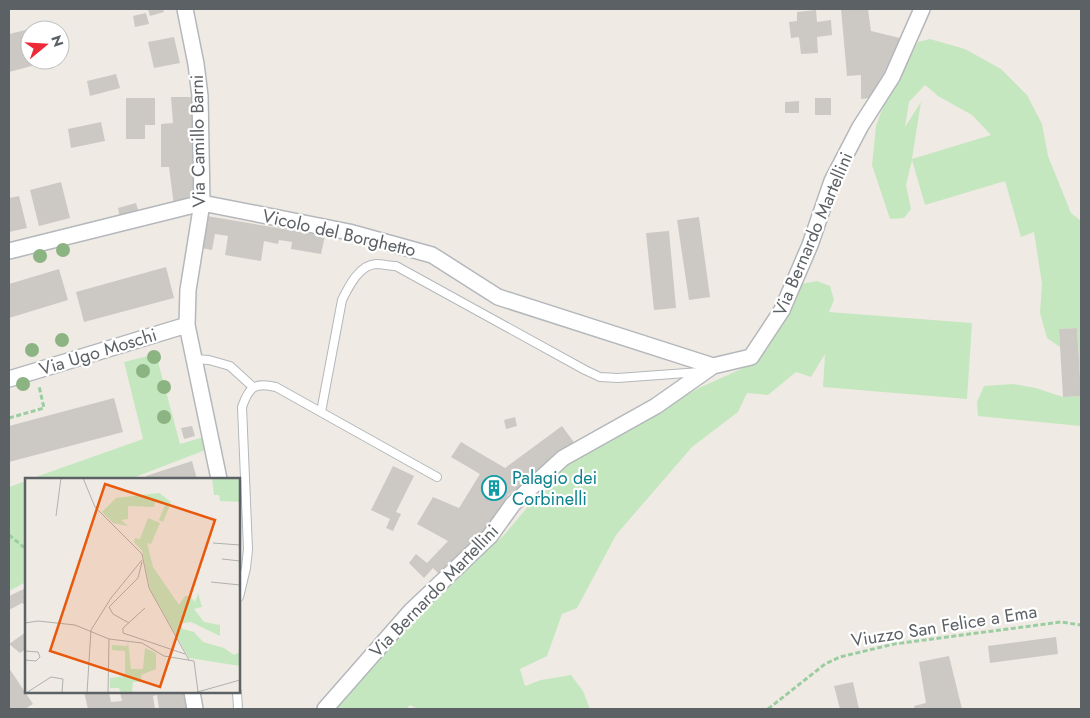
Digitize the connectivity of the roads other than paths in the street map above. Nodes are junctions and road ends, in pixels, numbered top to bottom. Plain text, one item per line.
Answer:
1 (185, 9) edge
2 (922, 9) edge
3 (202, 203) junction
4 (9, 251) edge
5 (187, 326) junction
6 (194, 359) junction
7 (710, 369) junction
8 (9, 379) edge
9 (253, 388) junction
10 (321, 412) junction
11 (437, 477) dead end
12 (219, 478) edge
13 (240, 593) edge
14 (192, 693) edge
15 (236, 693) edge
16 (195, 709) edge
17 (238, 709) edge
18 (325, 709) edge

1 - 3 street, Via Camillo Barni
2 - 7 street, Via Bernardo Martellini
3 - 4 street, Vicolo del Borghetto
3 - 5 street, Via Camillo Barni
3 - 7 street, Vicolo del Borghetto
5 - 6 street, Via Camillo Barni
5 - 8 street, Via Ugo Moschi
6 - 9 lane
6 - 12 street, Via Camillo Barni
7 - 10 lane
7 - 18 street, Via Bernardo Martellini
9 - 10 lane
9 - 13 lane
10 - 11 lane
14 - 16 street
15 - 17 lane

